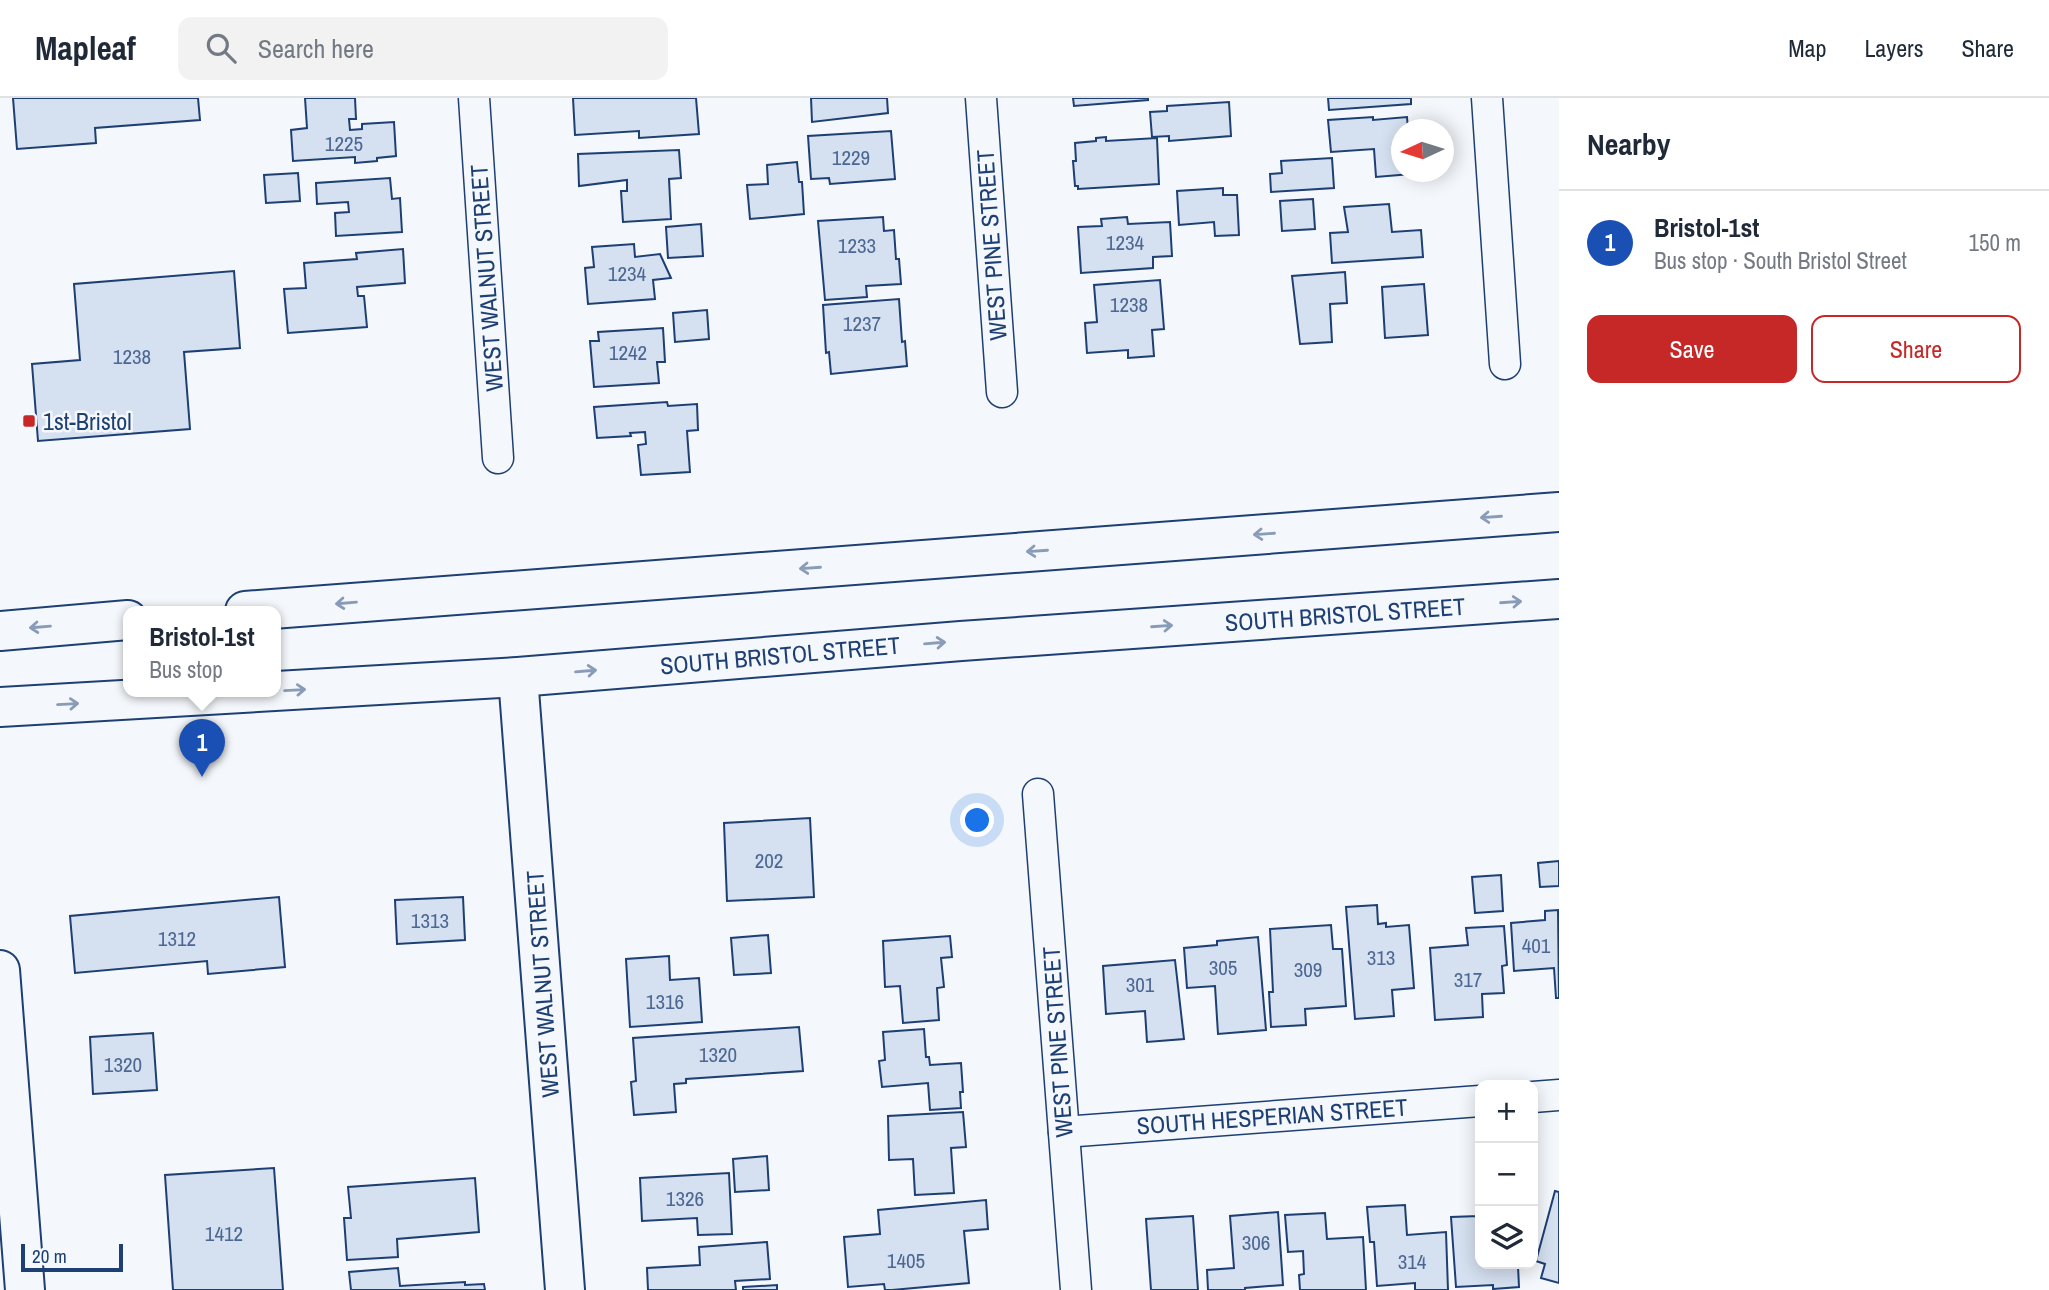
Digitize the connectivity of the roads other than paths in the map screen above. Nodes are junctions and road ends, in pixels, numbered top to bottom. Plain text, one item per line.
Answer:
1 (474, 98) edge
2 (981, 98) edge
3 (1487, 98) edge
4 (1505, 365) dead end
5 (1002, 392) dead end
6 (498, 458) dead end
7 (1559, 512) edge
8 (1559, 599) edge
9 (281, 608) edge
10 (123, 620) edge
11 (0, 631) edge
12 (518, 677) junction
13 (281, 691) edge
14 (184, 697) edge
15 (0, 708) edge
16 (1038, 794) dead end
17 (0, 970) edge
18 (1559, 1095) edge
19 (1538, 1097) edge
20 (1475, 1101) edge
21 (1064, 1132) junction
22 (25, 1290) edge
23 (565, 1290) edge
24 (1076, 1290) edge

1 - 6 street, WEST WALNUT STREET
2 - 5 street, WEST PINE STREET
3 - 4 street
7 -> 9 main road
12 -> 8 main road, SOUTH BRISTOL STREET
10 -> 11 main road
13 -> 12 main road, SOUTH BRISTOL STREET
12 - 23 main road, WEST WALNUT STREET
15 -> 14 main road, SOUTH BRISTOL STREET
16 - 21 street, WEST PINE STREET
17 - 22 main road
18 - 19 street
20 - 21 street, SOUTH HESPERIAN STREET
21 - 24 street, WEST PINE STREET

